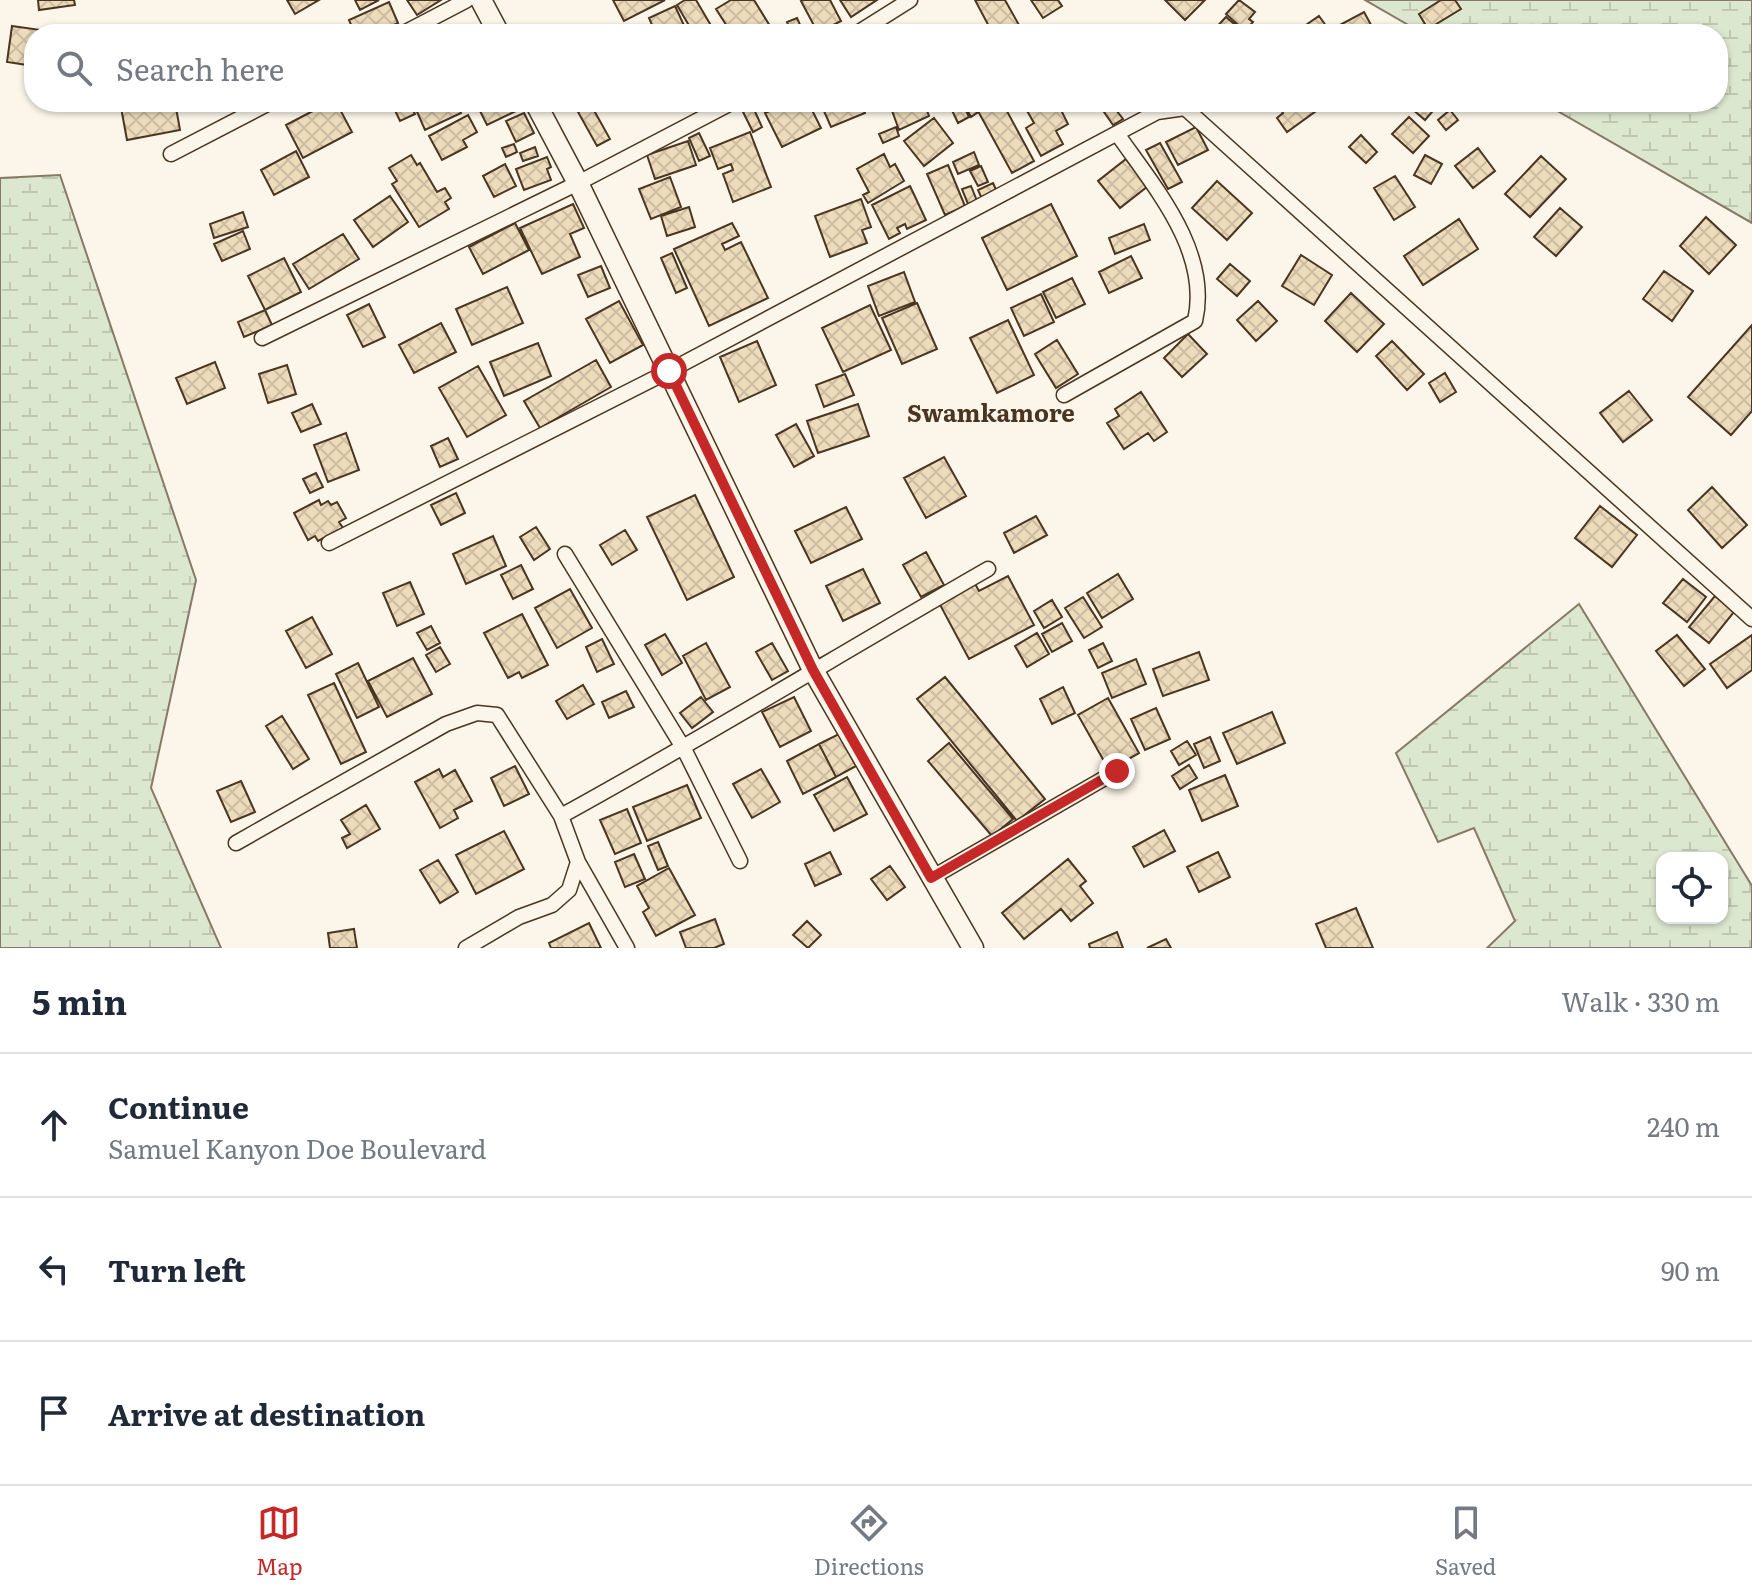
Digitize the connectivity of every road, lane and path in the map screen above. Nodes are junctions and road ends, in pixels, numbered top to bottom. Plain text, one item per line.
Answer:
1 (467, 0) edge
2 (481, 0) edge
3 (910, 0) edge
4 (421, 24) edge
5 (494, 24) edge
6 (872, 24) edge
7 (252, 112) edge
8 (540, 112) edge
9 (714, 112) edge
10 (1157, 112) edge
11 (1189, 112) edge
12 (1118, 135) junction
13 (171, 154) dead end
14 (578, 183) junction
15 (262, 338) dead end
16 (669, 371) junction
17 (1064, 395) dead end
18 (329, 543) dead end
19 (565, 554) dead end
20 (988, 569) dead end
21 (1752, 619) edge
22 (813, 670) junction
23 (684, 749) junction
24 (1117, 771) dead end
25 (561, 816) junction
26 (236, 843) dead end
27 (740, 861) dead end
28 (578, 862) junction
29 (931, 878) junction
30 (466, 948) edge
31 (627, 948) edge
32 (973, 948) edge

1 - 4 street
2 - 5 street
3 - 6 street
7 - 13 street
8 - 14 street
9 - 14 street
10 - 12 street
11 - 21 street
12 - 16 street
12 - 17 street
14 - 15 street
14 - 16 street
16 - 18 street
16 - 22 street
19 - 23 street
20 - 22 street
22 - 23 street
22 - 29 street
23 - 25 street
23 - 27 street
24 - 29 street
25 - 26 street
25 - 28 street
28 - 30 street
28 - 31 street
29 - 32 street

